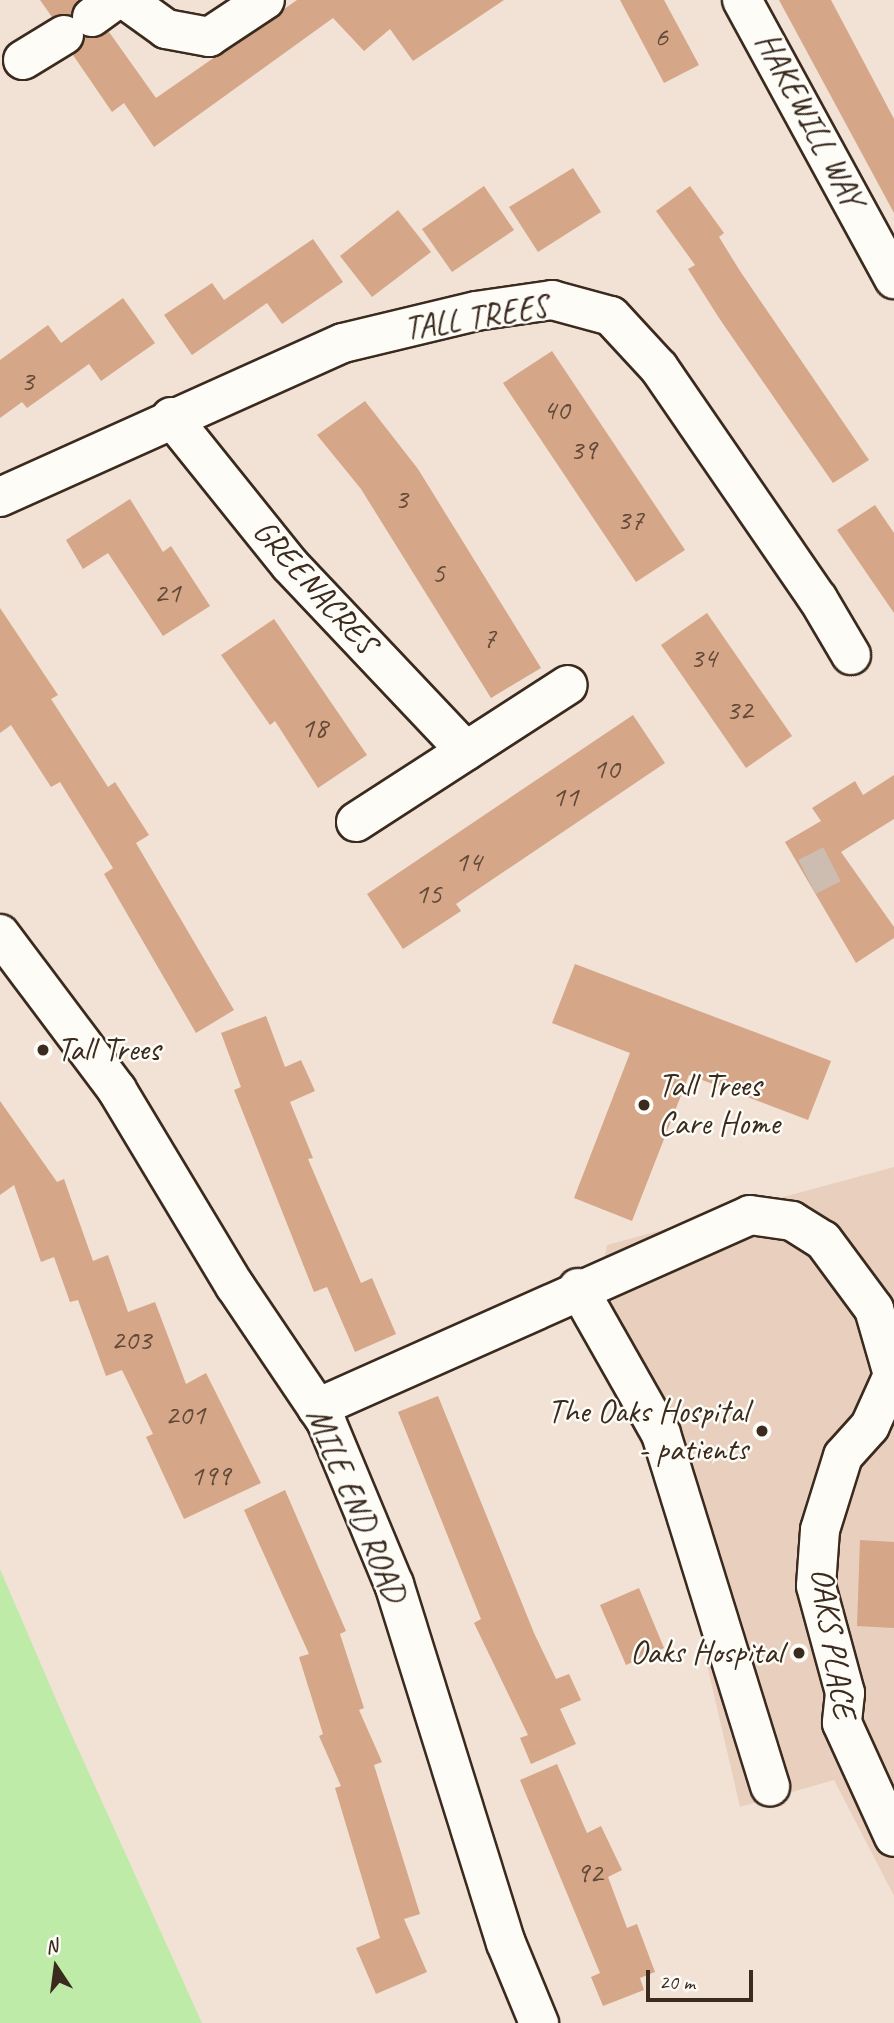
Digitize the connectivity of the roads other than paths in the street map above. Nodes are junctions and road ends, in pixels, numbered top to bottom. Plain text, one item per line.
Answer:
1 (126, 0) edge
2 (265, 0) edge
3 (742, 0) edge
4 (90, 17) edge
5 (23, 60) dead end
6 (894, 279) edge
7 (172, 417) junction
8 (0, 497) edge
9 (850, 655) dead end
10 (568, 685) dead end
11 (466, 751) junction
12 (356, 822) dead end
13 (0, 934) edge
14 (578, 1288) junction
15 (889, 1341) edge
16 (317, 1408) junction
17 (769, 1787) dead end
18 (894, 1837) edge
19 (539, 2023) edge

1 - 2 street
3 - 6 street, HAKEWILL WAY
4 - 5 street
7 - 8 street, TALL TREES
7 - 9 street, TALL TREES
7 - 11 street, GREENACRES
10 - 11 street
11 - 12 street
13 - 16 street, MILE END ROAD
14 - 15 street, OAKS PLACE
14 - 16 street, OAKS PLACE
14 - 17 street
15 - 18 street, OAKS PLACE
16 - 19 street, MILE END ROAD

